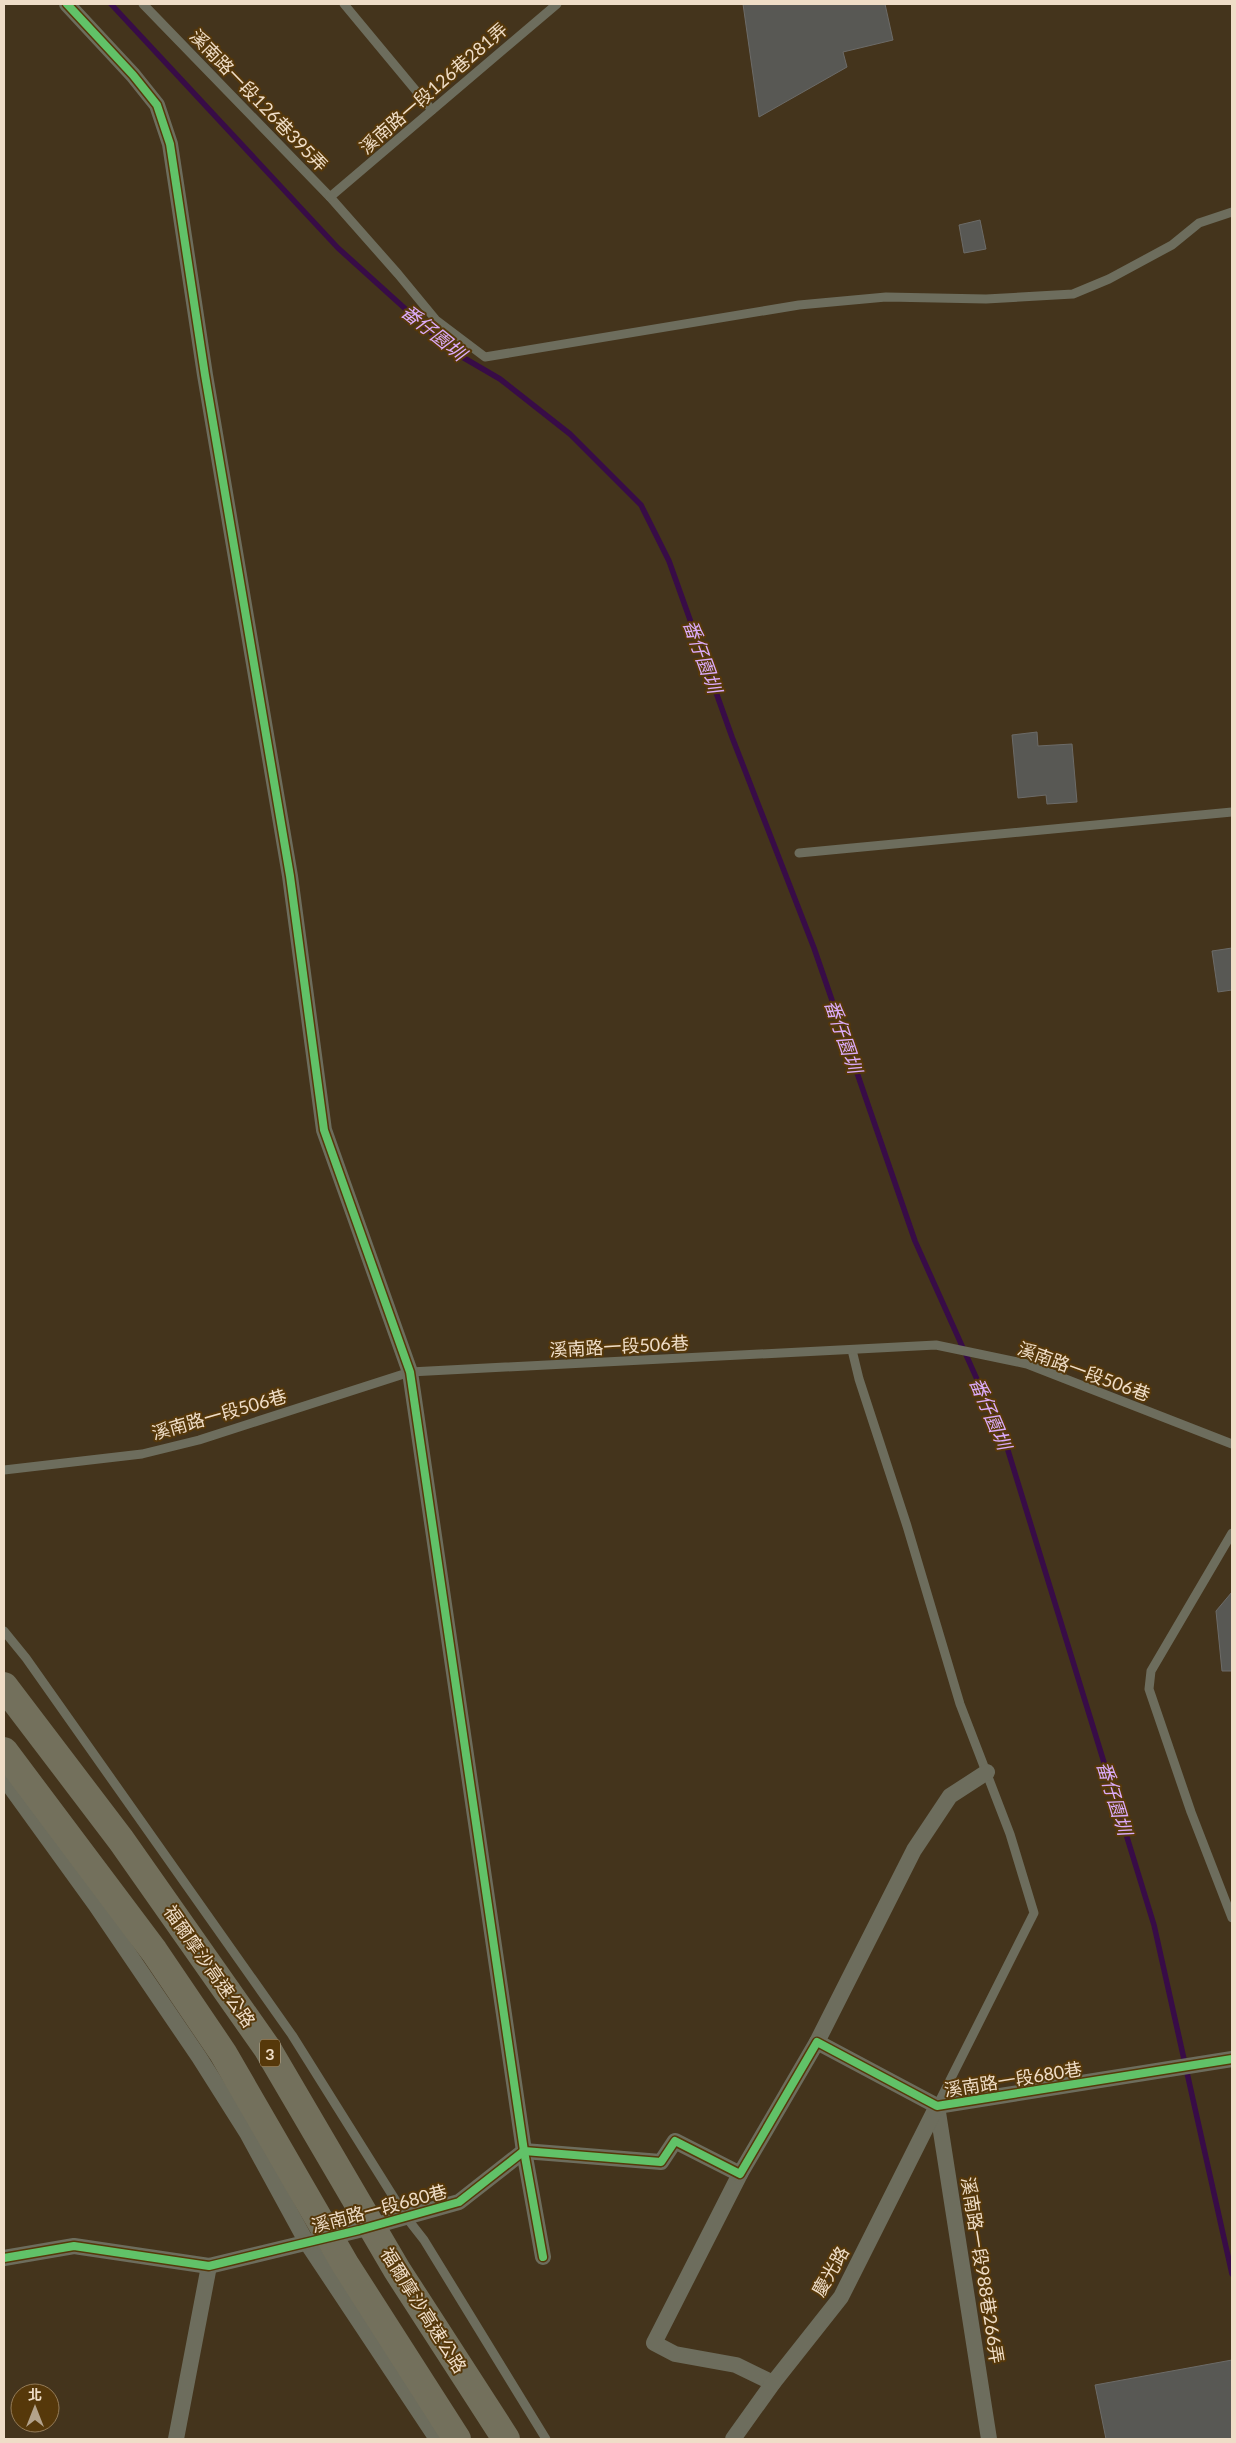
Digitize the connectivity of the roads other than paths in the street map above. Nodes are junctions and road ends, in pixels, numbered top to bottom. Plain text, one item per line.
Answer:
1 (67, 4) edge
2 (143, 4) edge
3 (344, 4) edge
4 (557, 4) edge
5 (432, 110) junction
6 (330, 197) junction
7 (1232, 212) edge
8 (1232, 812) edge
9 (799, 853) dead end
10 (852, 1350) junction
11 (410, 1372) junction
12 (1232, 1444) edge
13 (4, 1470) edge
14 (1232, 1533) edge
15 (4, 1631) edge
16 (4, 1686) edge
17 (4, 1751) edge
18 (987, 1772) junction
19 (4, 1778) edge
20 (1232, 1918) edge
21 (817, 2042) junction
22 (1229, 2060) edge
23 (937, 2106) junction
24 (524, 2151) junction
25 (740, 2174) junction
26 (406, 2217) junction
27 (307, 2243) junction
28 (4, 2258) edge
29 (543, 2258) dead end
30 (209, 2266) junction
31 (773, 2384) junction
32 (176, 2439) edge
33 (437, 2439) edge
34 (457, 2439) edge
35 (506, 2439) edge
36 (546, 2439) edge
37 (733, 2439) edge
38 (989, 2439) edge

1 - 11 street
2 - 6 lane, 溪南路一段126巷395弄
3 - 5 lane
4 - 5 lane, 溪南路一段126巷281弄
5 - 6 lane, 溪南路一段126巷281弄
6 - 7 lane, 溪南路一段126巷395弄
8 - 9 lane
10 - 11 lane, 溪南路一段506巷
10 - 12 lane, 溪南路一段506巷
10 - 18 lane
11 - 13 lane, 溪南路一段506巷
11 - 24 street
14 - 20 lane
15 - 26 lane
16 - 35 highway, 福爾摩沙高速公路 / 3, bridge
17 - 34 highway, 3, bridge
18 - 21 street
18 - 23 lane
19 - 27 street
21 - 23 street, 溪南路一段680巷
21 - 25 street
22 - 23 street, 溪南路一段680巷
23 - 31 street, 慶光路
23 - 38 street, 溪南路一段988巷266弄
24 - 25 street
24 - 26 street, 溪南路一段680巷
24 - 29 street
25 - 31 street
26 - 27 street, 溪南路一段680巷
26 - 36 lane
27 - 30 street, 溪南路一段680巷
27 - 33 street
28 - 30 street, 溪南路一段680巷
30 - 32 street
31 - 37 street, 慶光路

